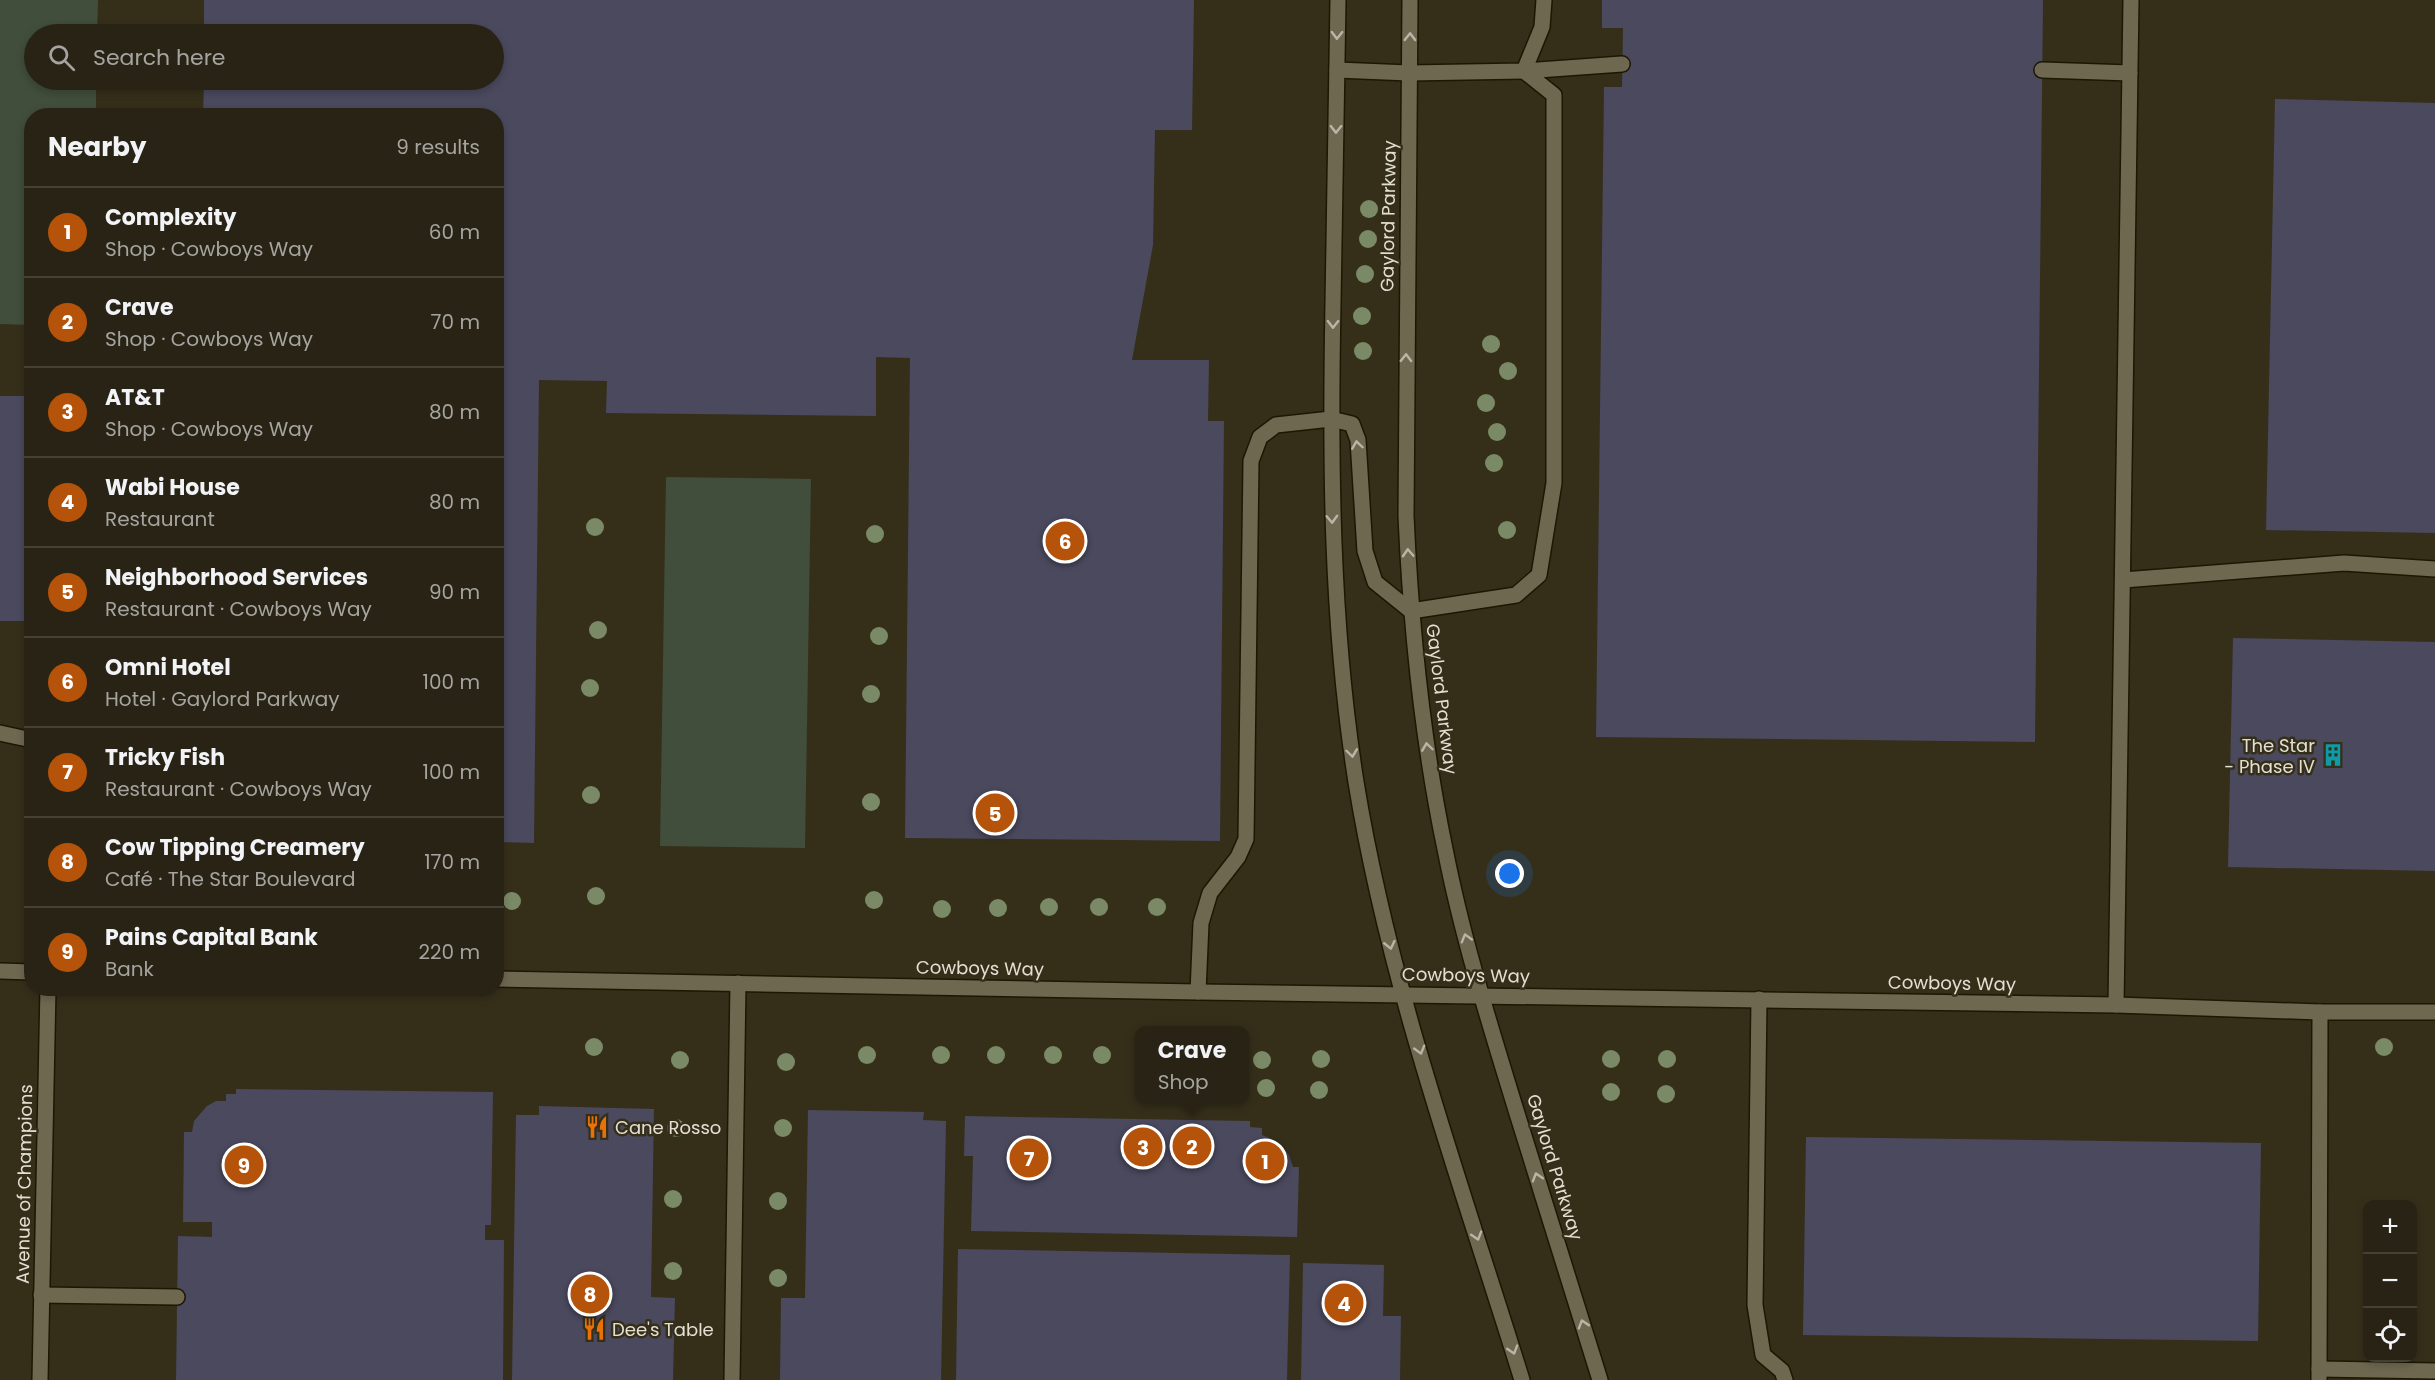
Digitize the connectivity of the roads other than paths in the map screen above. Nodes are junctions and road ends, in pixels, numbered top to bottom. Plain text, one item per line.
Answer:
1 (1338, 0) edge
2 (1410, 0) edge
3 (1544, 0) edge
4 (2131, 0) edge
5 (1622, 64) dead end
6 (1337, 70) junction
7 (2042, 70) dead end
8 (1524, 71) junction
9 (2130, 73) junction
10 (1410, 74) junction
11 (1331, 419) junction
12 (2435, 569) edge
13 (2123, 580) junction
14 (1411, 611) junction
15 (0, 733) edge
16 (24, 738) edge
17 (0, 971) edge
18 (24, 972) edge
19 (504, 979) edge
20 (738, 983) junction
21 (1198, 992) junction
22 (1404, 994) junction
23 (1482, 994) junction
24 (48, 996) edge
25 (1759, 999) junction
26 (2116, 1005) junction
27 (2320, 1012) junction
28 (2435, 1012) edge
29 (41, 1295) junction
30 (177, 1297) dead end
31 (2435, 1371) edge
32 (2319, 1374) edge
33 (40, 1380) edge
34 (732, 1380) edge
35 (1522, 1380) edge
36 (1600, 1380) edge
37 (1785, 1380) edge

1 -> 6 street
10 -> 2 street, Gaylord Parkway
3 - 8 street
4 - 9 street
5 - 8 street
6 - 10 street
6 -> 11 street
7 - 9 street
8 - 10 street
8 - 14 street
9 - 13 street
14 -> 10 street, Gaylord Parkway
14 -> 11 street
11 - 21 street
11 -> 22 street
12 - 13 street
13 - 26 street
23 -> 14 street, Gaylord Parkway
15 - 16 street
17 - 18 street
19 - 20 street, Cowboys Way
20 - 21 street, Cowboys Way
20 - 34 street
21 - 22 street, Cowboys Way
22 - 23 street, Cowboys Way
22 -> 35 street
23 - 25 street, Cowboys Way
36 -> 23 street, Gaylord Parkway
24 - 29 street, Avenue of Champions
25 - 26 street, Cowboys Way
25 - 37 street
26 - 27 street, Cowboys Way
27 - 28 street, Cowboys Way
27 - 32 street
29 - 30 street
29 - 33 street, Avenue of Champions
31 - 32 street

